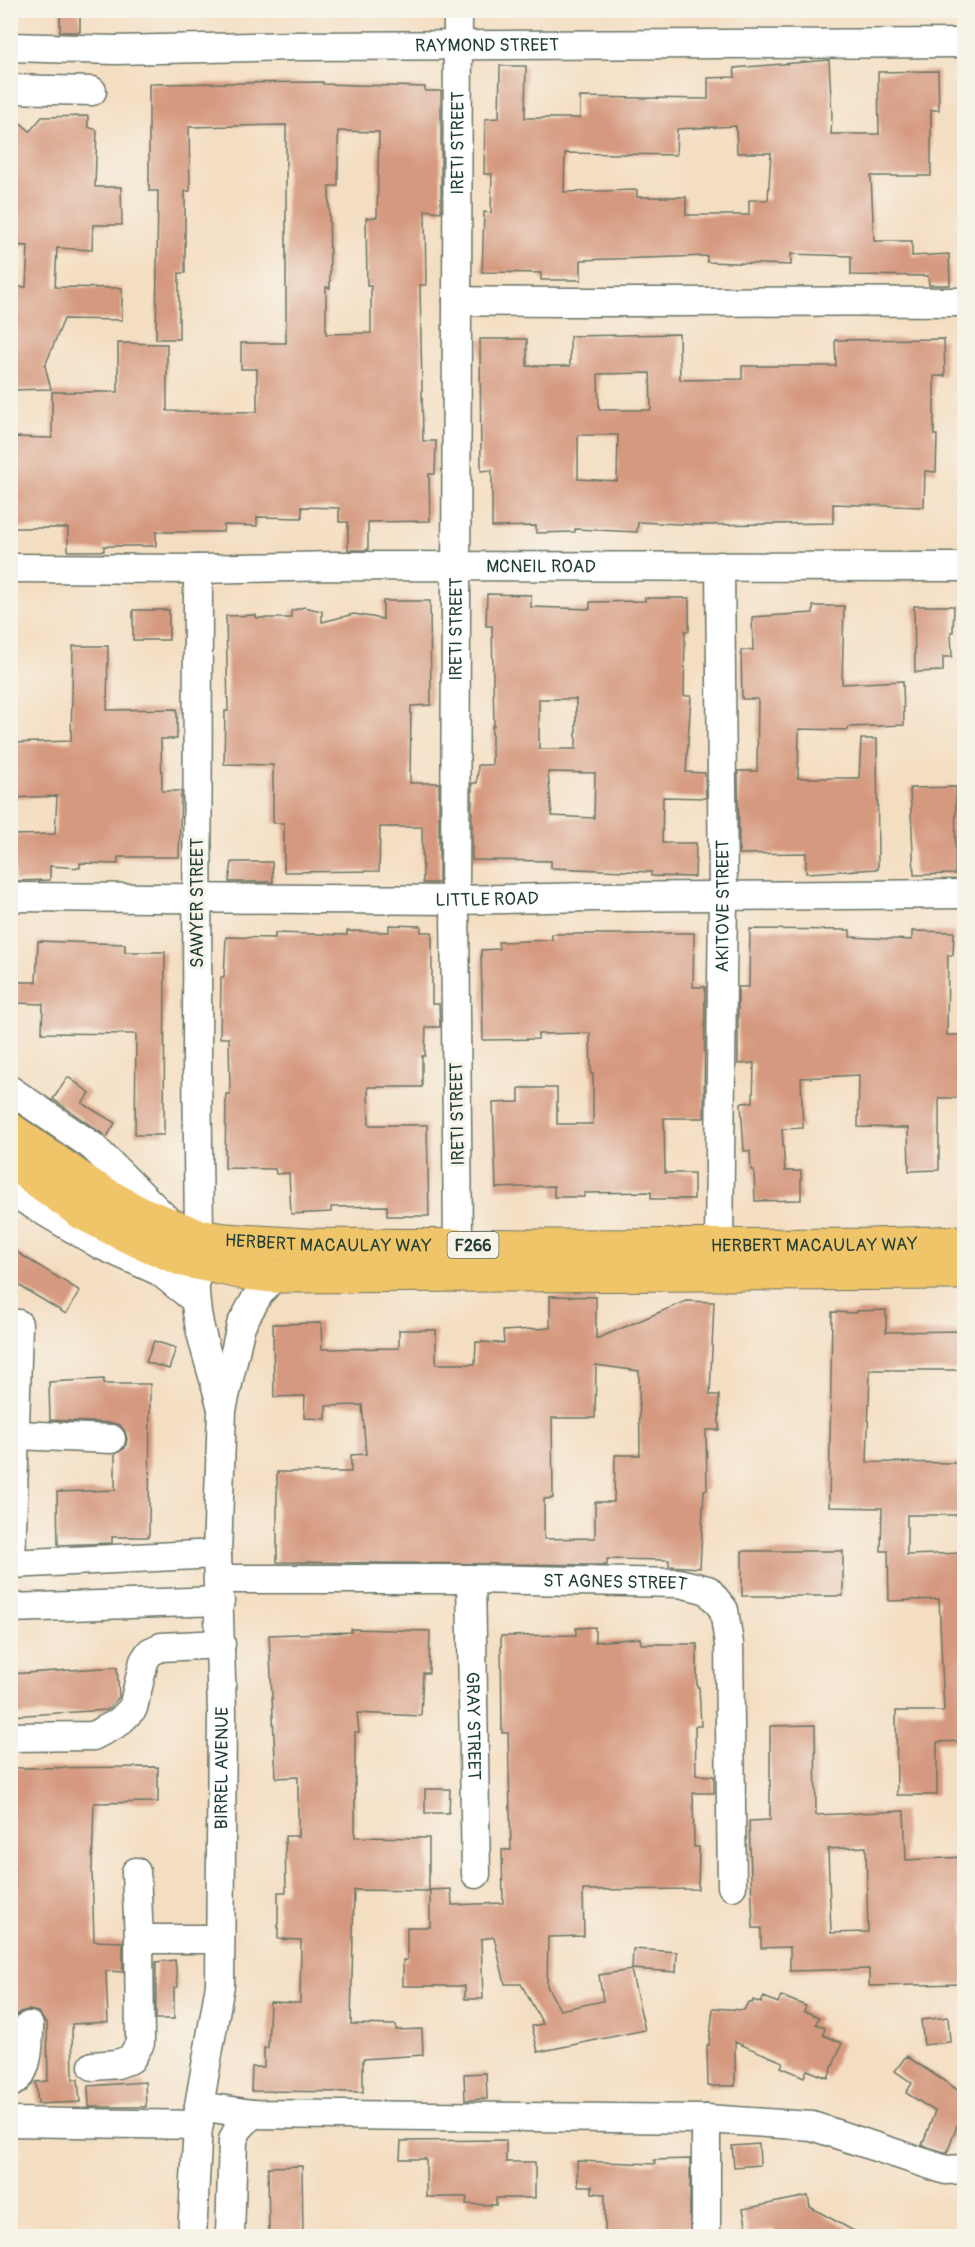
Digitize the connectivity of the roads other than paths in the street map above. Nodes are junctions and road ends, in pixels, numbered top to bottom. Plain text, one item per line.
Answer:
1 (458, 10) edge
2 (964, 43) edge
3 (459, 46) junction
4 (10, 47) edge
5 (10, 89) edge
6 (92, 91) dead end
7 (457, 301) junction
8 (964, 302) edge
9 (457, 566) junction
10 (720, 566) junction
11 (964, 567) edge
12 (10, 568) edge
13 (198, 569) junction
14 (964, 894) edge
15 (723, 896) junction
16 (10, 897) edge
17 (197, 900) junction
18 (455, 900) junction
19 (10, 1090) edge
20 (10, 1129) edge
21 (10, 1161) edge
22 (10, 1191) edge
23 (964, 1242) edge
24 (458, 1245) junction
25 (719, 1245) junction
26 (182, 1251) junction
27 (964, 1273) edge
28 (274, 1276) junction
29 (18, 1324) dead end
30 (222, 1410) junction
31 (16, 1435) junction
32 (111, 1439) dead end
33 (11, 1564) edge
34 (219, 1578) junction
35 (471, 1579) junction
36 (10, 1608) edge
37 (221, 1644) junction
38 (10, 1737) edge
39 (136, 1872) dead end
40 (476, 1874) dead end
41 (732, 1886) dead end
42 (139, 1939) junction
43 (220, 1939) junction
44 (29, 2026) dead end
45 (93, 2066) dead end
46 (10, 2083) edge
47 (252, 2114) junction
48 (199, 2115) junction
49 (706, 2119) junction
50 (10, 2122) edge
51 (964, 2169) edge
52 (192, 2236) edge
53 (230, 2236) edge
54 (706, 2236) edge

1 - 3 street, IRETI STREET
2 - 3 street, RAYMOND STREET
3 - 4 street, RAYMOND STREET
3 - 7 street, IRETI STREET
5 - 6 street
7 - 8 street
7 - 9 street, IRETI STREET
9 - 10 street, MCNEIL ROAD
9 - 13 street, MCNEIL ROAD
9 - 18 street, IRETI STREET
10 - 11 street, MCNEIL ROAD
10 - 15 street, AKITOVE STREET
12 - 13 street, MCNEIL ROAD
13 - 17 street, SAWYER STREET
14 - 15 street, LITTLE ROAD
15 - 18 street, LITTLE ROAD
15 - 25 street, AKITOVE STREET
16 - 17 street, LITTLE ROAD
17 - 18 street, LITTLE ROAD
17 - 26 street, SAWYER STREET
18 - 24 street, IRETI STREET
19 - 26 street
20 - 26 highway, HERBERT MACAULAY WAY / F266
21 - 26 highway, HERBERT MACAULAY WAY / F266
22 - 26 street
23 - 25 highway, HERBERT MACAULAY WAY / F266
24 - 25 highway, HERBERT MACAULAY WAY / F266
24 - 26 highway, HERBERT MACAULAY WAY / F266
26 - 28 highway, HERBERT MACAULAY WAY / F266
26 - 30 street, SAWYER STREET
27 - 28 highway, HERBERT MACAULAY WAY / F266
28 - 30 street
29 - 31 street
30 - 34 street, BIRREL AVENUE
31 - 32 street
31 - 33 street
33 - 34 street
34 - 35 street, ST AGNES STREET
34 - 36 street
34 - 37 street, BIRREL AVENUE
35 - 40 street, GRAY STREET
35 - 41 street, ST AGNES STREET
37 - 38 street
37 - 43 street, BIRREL AVENUE
39 - 42 street
42 - 43 street
42 - 45 street
43 - 48 street, BIRREL AVENUE
44 - 46 street
47 - 48 street
47 - 49 street
47 - 53 street
48 - 50 street
48 - 52 street, BIRREL AVENUE
49 - 51 street
49 - 54 street

